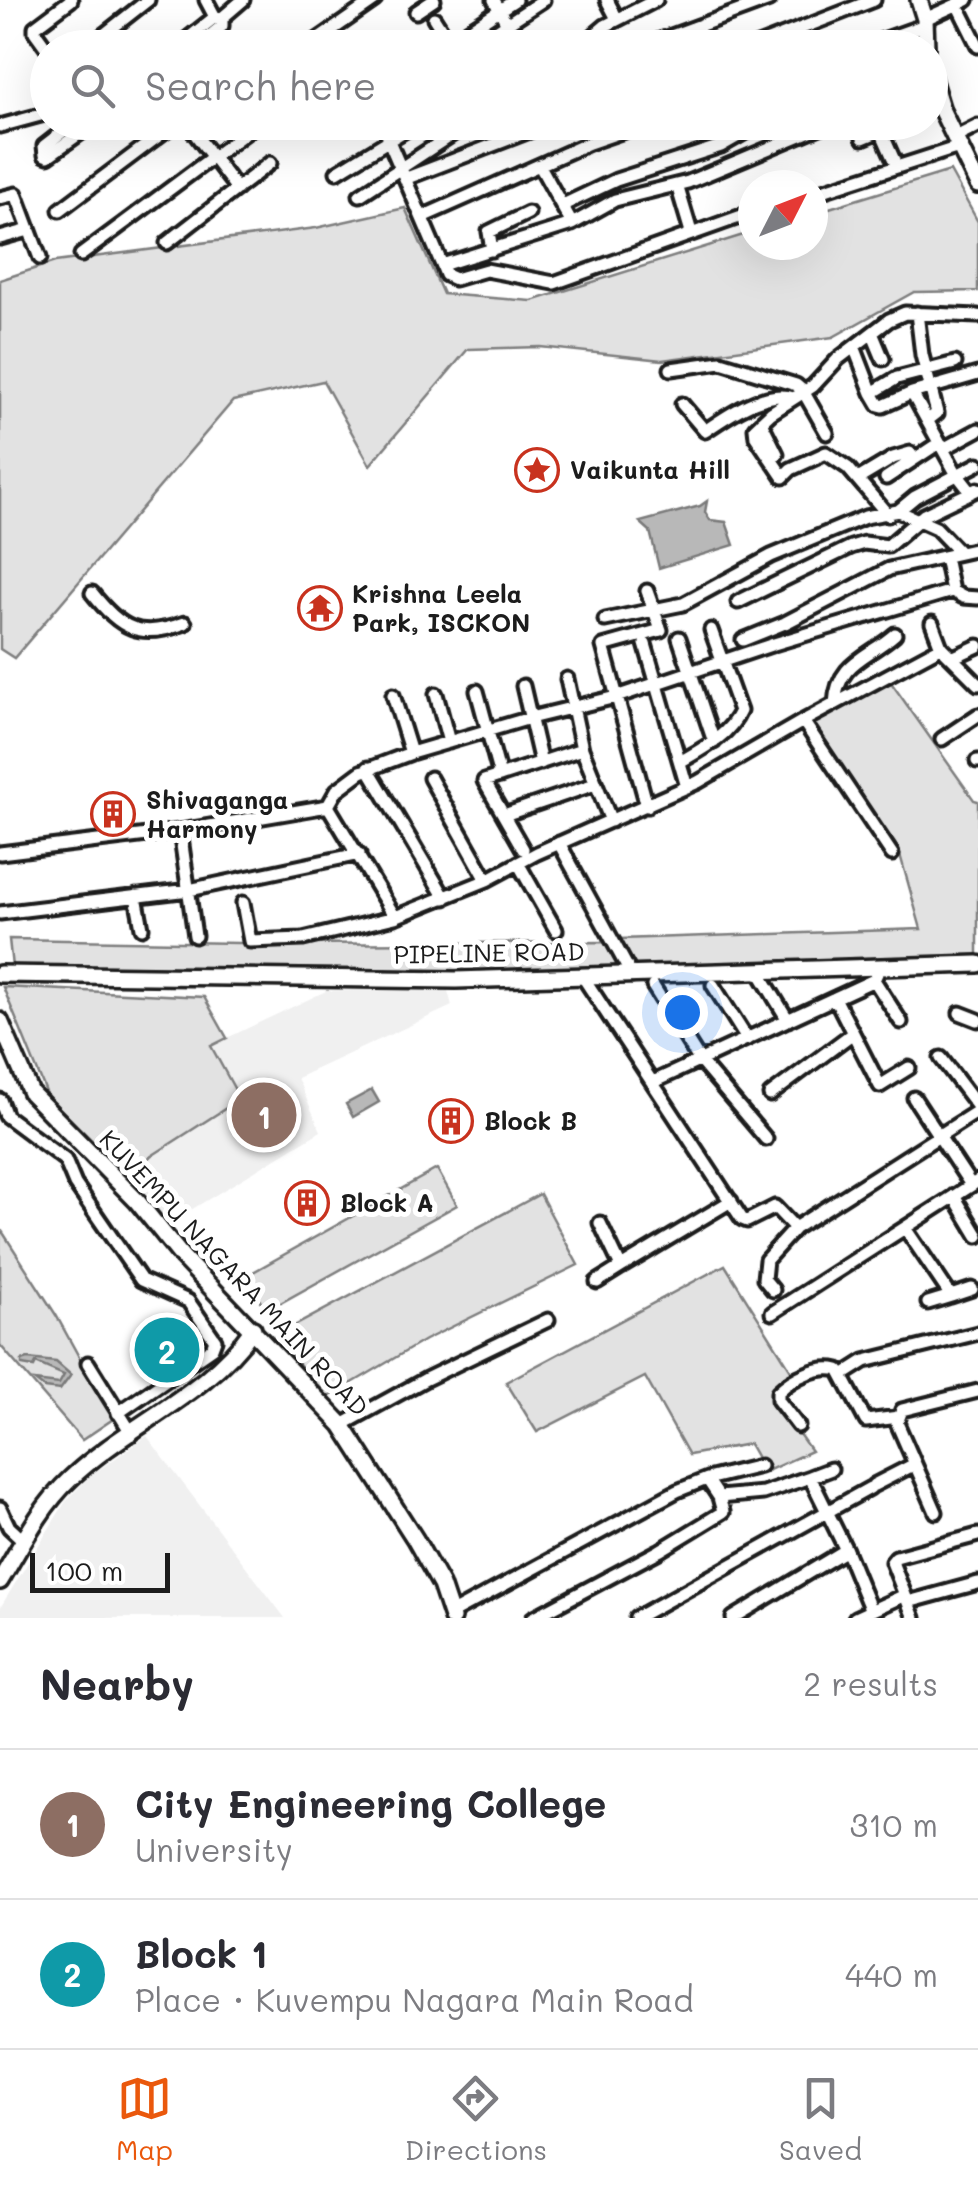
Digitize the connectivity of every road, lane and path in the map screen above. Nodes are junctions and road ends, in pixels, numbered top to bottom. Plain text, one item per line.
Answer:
1 (71, 0) edge
2 (148, 0) edge
3 (206, 0) edge
4 (244, 0) edge
5 (375, 0) edge
6 (434, 0) edge
7 (515, 0) edge
8 (543, 0) edge
9 (607, 0) edge
10 (656, 0) edge
11 (769, 0) edge
12 (874, 0) edge
13 (919, 0) edge
14 (962, 2) edge
15 (496, 5) edge
16 (416, 12) dead end
17 (219, 18) junction
18 (434, 18) dead end
19 (617, 19) junction
20 (925, 22) junction
21 (506, 23) junction
22 (35, 30) edge
23 (110, 30) edge
24 (202, 30) edge
25 (217, 30) edge
26 (332, 30) edge
27 (440, 30) edge
28 (467, 30) edge
29 (496, 30) edge
30 (510, 30) edge
31 (602, 30) edge
32 (688, 30) edge
33 (796, 30) edge
34 (905, 30) edge
35 (925, 30) edge
36 (978, 46) edge
37 (30, 118) edge
38 (948, 121) edge
39 (0, 126) edge
40 (978, 126) edge
41 (52, 140) edge
42 (71, 140) edge
43 (154, 140) edge
44 (200, 140) edge
45 (236, 140) edge
46 (446, 140) edge
47 (499, 140) edge
48 (599, 140) edge
49 (732, 140) edge
50 (789, 140) edge
51 (885, 140) edge
52 (389, 141) joint
53 (957, 142) junction
54 (721, 146) junction
55 (213, 158) junction
56 (270, 163) dead end
57 (729, 165) junction
58 (540, 166) junction
59 (897, 168) junction
60 (337, 172) dead end
61 (404, 172) junction
62 (978, 184) edge
63 (677, 185) junction
64 (237, 189) junction
65 (828, 189) edge
66 (360, 195) dead end
67 (0, 198) edge
68 (563, 204) junction
69 (60, 210) dead end
70 (528, 213) dead end
71 (422, 217) junction
72 (738, 217) edge
73 (572, 224) junction
74 (30, 230) junction
75 (691, 232) junction
76 (0, 238) edge
77 (167, 242) dead end
78 (492, 250) junction
79 (81, 254) dead end
80 (40, 258) dead end
81 (442, 264) junction
82 (917, 313) junction
83 (978, 316) edge
84 (873, 335) junction
85 (855, 350) junction
86 (884, 359) dead end
87 (954, 362) dead end
88 (671, 368) dead end
89 (928, 372) junction
90 (978, 374) edge
91 (930, 390) junction
92 (872, 392) junction
93 (912, 394) junction
94 (798, 395) junction
95 (682, 404) dead end
96 (928, 420) junction
97 (761, 422) junction
98 (978, 430) edge
99 (827, 434) dead end
100 (941, 446) junction
101 (776, 454) dead end
102 (914, 459) junction
103 (978, 464) edge
104 (956, 473) junction
105 (886, 478) dead end
106 (858, 479) junction
107 (974, 490) edge
108 (893, 513) junction
109 (916, 520) junction
110 (978, 549) edge
111 (959, 552) junction
112 (944, 556) junction
113 (647, 591) dead end
114 (952, 591) junction
115 (92, 594) dead end
116 (978, 598) edge
117 (738, 602) dead end
118 (654, 612) junction
119 (605, 620) dead end
120 (184, 623) dead end
121 (932, 623) dead end
122 (711, 630) dead end
123 (895, 634) dead end
124 (679, 638) dead end
125 (743, 640) dead end
126 (645, 644) dead end
127 (978, 646) edge
128 (941, 647) junction
129 (954, 657) junction
130 (725, 662) junction
131 (693, 674) junction
132 (567, 678) dead end
133 (978, 684) edge
134 (657, 685) junction
135 (523, 686) dead end
136 (478, 691) dead end
137 (436, 694) dead end
138 (393, 695) dead end
139 (616, 698) junction
140 (835, 704) junction
141 (573, 708) junction
142 (978, 715) edge
143 (530, 718) junction
144 (803, 720) junction
145 (486, 731) junction
146 (942, 739) dead end
147 (450, 742) junction
148 (714, 742) junction
149 (582, 749) junction
150 (411, 754) junction
151 (680, 762) junction
152 (540, 763) junction
153 (368, 768) junction
154 (500, 776) junction
155 (430, 778) dead end
156 (595, 784) junction
157 (687, 788) junction
158 (328, 806) junction
159 (647, 806) junction
160 (504, 815) junction
161 (611, 821) junction
162 (180, 831) junction
163 (559, 843) junction
164 (523, 849) dead end
165 (0, 853) edge
166 (359, 854) junction
167 (892, 854) dead end
168 (518, 863) junction
169 (488, 880) junction
170 (189, 890) junction
171 (136, 896) junction
172 (445, 898) junction
173 (244, 903) dead end
174 (0, 913) edge
175 (395, 918) junction
176 (142, 928) dead end
177 (556, 930) dead end
178 (195, 936) dead end
179 (978, 964) edge
180 (760, 972) junction
181 (0, 974) edge
182 (877, 974) junction
183 (632, 976) junction
184 (583, 977) junction
185 (713, 985) dead end
186 (654, 986) dead end
187 (835, 998) junction
188 (960, 1014) dead end
189 (788, 1020) junction
190 (978, 1020) edge
191 (0, 1021) edge
192 (901, 1022) dead end
193 (853, 1033) junction
194 (747, 1039) junction
195 (941, 1058) dead end
196 (700, 1062) junction
197 (910, 1068) dead end
198 (653, 1082) junction
199 (770, 1095) dead end
200 (914, 1098) dead end
201 (0, 1100) edge
202 (978, 1109) edge
203 (941, 1136) junction
204 (766, 1140) dead end
205 (80, 1143) junction
206 (66, 1160) junction
207 (975, 1183) edge
208 (954, 1196) junction
209 (730, 1200) junction
210 (600, 1224) dead end
211 (795, 1228) junction
212 (905, 1228) junction
213 (978, 1236) edge
214 (621, 1267) junction
215 (598, 1282) dead end
216 (972, 1289) dead end
217 (773, 1290) dead end
218 (952, 1296) junction
219 (928, 1303) dead end
220 (772, 1312) dead end
221 (548, 1320) dead end
222 (253, 1328) junction
223 (978, 1333) edge
224 (88, 1362) dead end
225 (842, 1376) junction
226 (978, 1391) edge
227 (118, 1413) junction
228 (899, 1417) junction
229 (342, 1426) junction
230 (798, 1426) dead end
231 (132, 1434) junction
232 (912, 1465) junction
233 (760, 1466) dead end
234 (832, 1468) dead end
235 (810, 1476) junction
236 (707, 1479) junction
237 (720, 1497) junction
238 (0, 1508) edge
239 (828, 1512) junction
240 (936, 1512) dead end
241 (978, 1535) edge
242 (24, 1541) junction
243 (846, 1550) junction
244 (0, 1581) edge
245 (978, 1583) edge
246 (907, 1598) junction
247 (871, 1611) junction
248 (452, 1616) edge
249 (639, 1617) edge
250 (532, 1618) edge
251 (733, 1618) edge
252 (855, 1618) edge
253 (914, 1618) edge

1 - 22 street
2 - 23 street
3 - 17 street
4 - 17 street
5 - 26 street
6 - 16 street
7 - 15 street
8 - 21 street
9 - 19 street
10 - 19 street
11 - 32 street
12 - 33 street
13 - 20 street
14 - 20 street
14 - 36 street
15 - 21 street
15 - 28 street
17 - 24 street
17 - 25 street
18 - 27 street
19 - 31 street
20 - 34 street
20 - 35 street
21 - 29 street
21 - 30 street
37 - 39 street
38 - 53 street
40 - 53 street
41 - 42 street
43 - 69 street
44 - 55 street
45 - 55 street
46 - 61 street
47 - 61 street
48 - 58 street
49 - 54 street
50 - 57 street
51 - 59 street
52 - 60 street
52 - 61 street
53 - 59 street
53 - 62 street
54 - 57 street
54 - 68 street
55 - 64 street
55 - 79 street
56 - 64 street
57 - 63 street
58 - 68 street
58 - 71 street
59 - 65 street
61 - 66 street
61 - 71 street
63 - 73 street
63 - 75 street
64 - 77 street
67 - 74 street
68 - 73 street
70 - 78 street
71 - 81 street
72 - 75 street
73 - 78 street
74 - 76 street
74 - 80 street
75 - 81 street
78 - 81 street
82 - 83 street
82 - 84 street
82 - 89 street
84 - 85 street
84 - 86 street
85 - 92 street
85 - 94 street
87 - 89 street
88 - 94 street
89 - 91 street
89 - 92 street
90 - 91 street
91 - 93 street
91 - 96 street
92 - 93 street
93 - 96 street
94 - 95 street
94 - 97 street
94 - 99 street
96 - 100 street
97 - 101 street
97 - 106 street
98 - 100 street
100 - 102 street
100 - 104 street
102 - 105 street
102 - 106 street
103 - 104 street
104 - 107 street
104 - 108 street
106 - 108 street
107 - 109 street
108 - 109 street
108 - 118 street
109 - 111 street
109 - 117 street
110 - 111 street
111 - 112 street
112 - 114 street
112 - 125 street
113 - 118 street
114 - 116 street
114 - 130 street
115 - 120 street
118 - 119 street
118 - 139 street
121 - 128 street
122 - 130 street
123 - 140 street
124 - 131 street
126 - 134 street
127 - 129 street
128 - 129 street
128 - 140 street
129 - 133 street
130 - 131 street
130 - 148 street
131 - 134 street
131 - 148 street
132 - 141 street
134 - 139 street
134 - 151 street
135 - 143 street
136 - 145 street
137 - 147 street
138 - 150 street
139 - 141 street
139 - 159 street
140 - 144 street
141 - 143 street
141 - 149 street
142 - 146 street
143 - 145 street
143 - 152 street
144 - 157 street
144 - 167 street
145 - 147 street
145 - 154 street
147 - 150 street
148 - 151 street
149 - 152 street
149 - 156 street
150 - 153 street
151 - 157 street
152 - 154 street
153 - 158 street
153 - 172 street
154 - 160 street
155 - 169 street
156 - 160 street
156 - 161 street
157 - 159 street
158 - 162 street
158 - 166 street
159 - 161 street
160 - 164 street
161 - 163 street
162 - 165 street
162 - 170 street
163 - 168 street
163 - 183 street
166 - 170 street
166 - 175 street
168 - 169 street
168 - 177 street
169 - 172 street
170 - 171 street
170 - 178 street
171 - 174 street
171 - 176 street
172 - 175 street
173 - 175 street
179 - 182 street, PIPELINE ROAD
180 - 182 street, PIPELINE ROAD
180 - 183 street, PIPELINE ROAD
180 - 189 street
181 - 184 street, PIPELINE ROAD
182 - 187 street
182 - 192 street
183 - 184 street, PIPELINE ROAD
184 - 198 street
185 - 194 street
186 - 196 street
187 - 189 street
187 - 193 street
188 - 190 street
189 - 194 street
191 - 205 street, KUVEMPU NAGARA MAIN ROAD
193 - 197 street
193 - 199 street
194 - 196 street
195 - 202 street
196 - 198 street
196 - 204 street
198 - 209 street
200 - 203 street
201 - 206 street
202 - 203 street
203 - 207 street
203 - 211 street
205 - 206 street
205 - 222 street, KUVEMPU NAGARA MAIN ROAD
206 - 227 street
207 - 208 street
208 - 212 street
208 - 213 street
209 - 211 street
209 - 214 street
210 - 214 street
211 - 217 street
212 - 218 street
212 - 220 street
214 - 215 street
216 - 218 street
218 - 219 street
221 - 229 street
222 - 229 street, KUVEMPU NAGARA MAIN ROAD
222 - 231 street
223 - 225 street
224 - 227 street
225 - 228 street
225 - 230 street
226 - 228 street
227 - 231 street
228 - 232 street
229 - 248 street, KUVEMPU NAGARA MAIN ROAD
231 - 242 street
232 - 239 street
232 - 240 street
233 - 236 street
234 - 235 street
235 - 237 street
235 - 239 street
236 - 237 street
236 - 248 street
237 - 250 street
238 - 242 street
239 - 243 street
239 - 249 street
241 - 246 street
242 - 244 street
243 - 247 street
243 - 251 street
245 - 246 street
246 - 247 street
246 - 253 street
247 - 252 street

